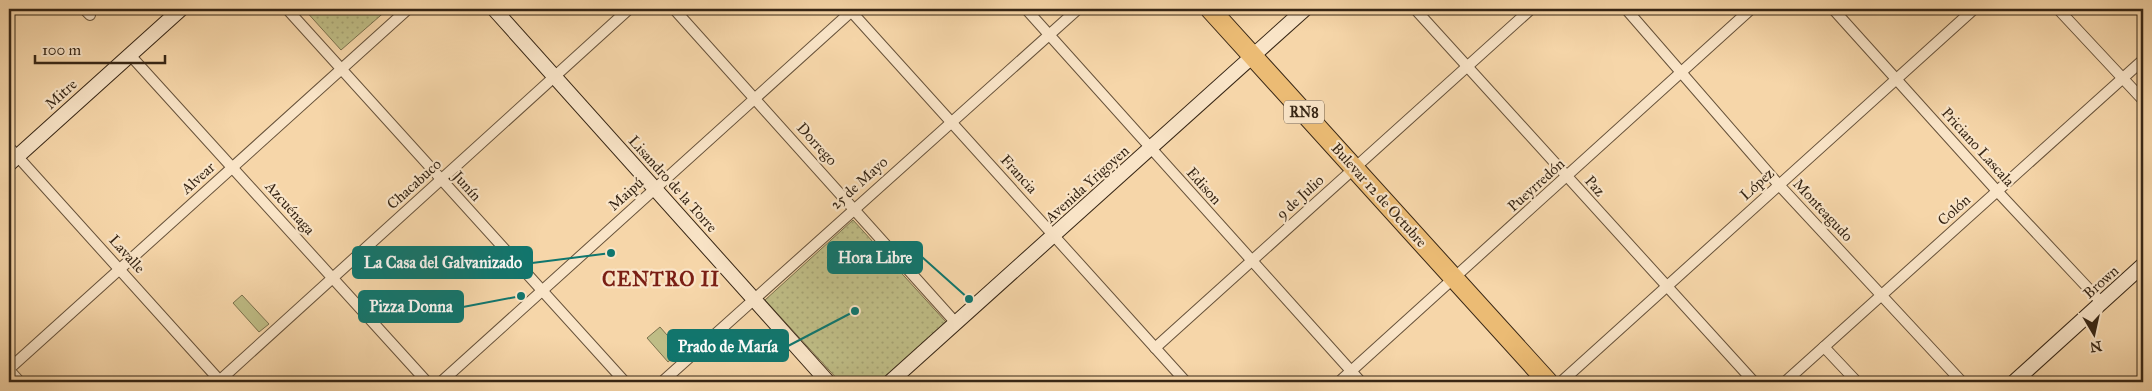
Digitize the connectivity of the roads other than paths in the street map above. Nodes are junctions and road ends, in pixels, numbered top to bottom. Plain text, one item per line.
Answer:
1 (181, 9) edge
2 (287, 9) edge
3 (408, 9) edge
4 (494, 9) edge
5 (629, 9) edge
6 (674, 9) edge
7 (1026, 9) edge
8 (1078, 9) edge
9 (1210, 9) edge
10 (1305, 9) edge
11 (1415, 9) edge
12 (1531, 9) edge
13 (1626, 9) edge
14 (1751, 9) edge
15 (1833, 9) edge
16 (1974, 9) edge
17 (2058, 9) edge
18 (851, 10) edge
19 (1049, 35) junction
20 (130, 55) junction
21 (1253, 56) junction
22 (2143, 60) edge
23 (1467, 67) junction
24 (342, 69) junction
25 (1682, 72) junction
26 (553, 78) junction
27 (1897, 78) junction
28 (2123, 78) junction
29 (755, 98) junction
30 (2143, 100) edge
31 (951, 122) junction
32 (1151, 150) junction
33 (12, 156) edge
34 (232, 167) junction
35 (1355, 168) junction
36 (1567, 177) junction
37 (442, 179) junction
38 (1779, 185) junction
39 (656, 188) junction
40 (1997, 191) junction
41 (854, 207) junction
42 (1054, 236) junction
43 (1250, 262) junction
44 (2143, 265) edge
45 (120, 268) junction
46 (332, 277) junction
47 (1454, 278) junction
48 (1667, 287) junction
49 (541, 291) junction
50 (1882, 296) junction
51 (754, 299) junction
52 (2102, 303) junction
53 (956, 323) junction
54 (1824, 347) junction
55 (1155, 348) junction
56 (9, 370) edge
57 (1351, 371) junction
58 (20, 382) edge
59 (220, 382) edge
60 (427, 382) edge
61 (440, 382) edge
62 (625, 382) edge
63 (662, 382) edge
64 (828, 382) edge
65 (890, 382) edge
66 (1186, 382) edge
67 (1339, 382) edge
68 (1361, 382) edge
69 (1548, 382) edge
70 (1561, 382) edge
71 (1754, 382) edge
72 (1785, 382) edge
73 (1857, 382) edge
74 (1962, 382) edge
75 (2014, 382) edge

1 - 20 main road, Mitre
2 - 24 street, Junín
3 - 24 street, Alvear
4 - 26 main road, Lisandro de la Torre
5 - 26 street, Chacabuco
6 - 29 street, Dorrego
7 - 19 street, Edison
8 - 19 street, 25 de Mayo
9 - 21 highway, Bulevar 12 de Octubre / RN8
10 - 21 main road, Avenida Yrigoyen
11 - 23 street, Paz
12 - 23 street, 9 de Julio
13 - 25 street, Monteagudo
14 - 25 street, Pueyrredón
15 - 27 street, Priciano Lascala
16 - 27 street, López
17 - 28 street
18 - 29 street, Maipú
18 - 31 street, Francia
19 - 31 street, 25 de Mayo
19 - 32 street, Edison
20 - 33 main road, Mitre
20 - 34 street, Azcuénaga
21 - 32 main road, Avenida Yrigoyen
21 - 35 highway, Bulevar 12 de Octubre / RN8
22 - 28 street, Colón
23 - 35 street, 9 de Julio
23 - 36 street, Paz
24 - 34 street, Alvear
24 - 37 street, Junín
25 - 36 street, Pueyrredón
25 - 38 street, Monteagudo
26 - 37 street, Chacabuco
26 - 39 main road, Lisandro de la Torre
27 - 38 street, López
27 - 40 street, Priciano Lascala
28 - 30 street
28 - 40 street, Colón
29 - 39 street, Maipú
29 - 41 street, Dorrego
31 - 41 street, 25 de Mayo
31 - 42 street, Francia
32 - 42 main road, Avenida Yrigoyen
32 - 43 street, Edison
33 - 45 street, Lavalle
34 - 45 street, Alvear
34 - 46 street, Azcuénaga
35 - 43 street, 9 de Julio
35 - 47 highway, Bulevar 12 de Octubre / RN8
36 - 47 street, Pueyrredón
36 - 48 street, Paz
37 - 46 street, Chacabuco
37 - 49 street, Junín
38 - 48 street, López
38 - 50 street, Monteagudo
39 - 49 street, Maipú
39 - 51 main road, Lisandro de la Torre
40 - 50 street, Colón
40 - 52 street, Priciano Lascala
41 - 51 street, 25 de Mayo
41 - 53 street, Dorrego
42 - 53 main road, Avenida Yrigoyen
42 - 55 street, Francia
43 - 55 street, 9 de Julio
43 - 57 street, Edison
44 - 52 main road, Brown
45 - 56 street, Alvear
45 - 59 street, Lavalle
46 - 59 street, Chacabuco
46 - 60 street, Azcuénaga
47 - 57 street, Pueyrredón
47 - 69 highway, Bulevar 12 de Octubre / RN8
48 - 70 street, López
48 - 71 street, Paz
49 - 61 street, Maipú
49 - 62 street, Junín
50 - 54 street, Colón
50 - 74 street, Monteagudo
51 - 63 street, 25 de Mayo
51 - 64 main road, Lisandro de la Torre
52 - 75 main road, Brown
53 - 65 main road, Avenida Yrigoyen
54 - 72 street, Colón
54 - 73 street
55 - 66 street, Francia
56 - 58 street
57 - 67 street, Pueyrredón
57 - 68 street, Edison

